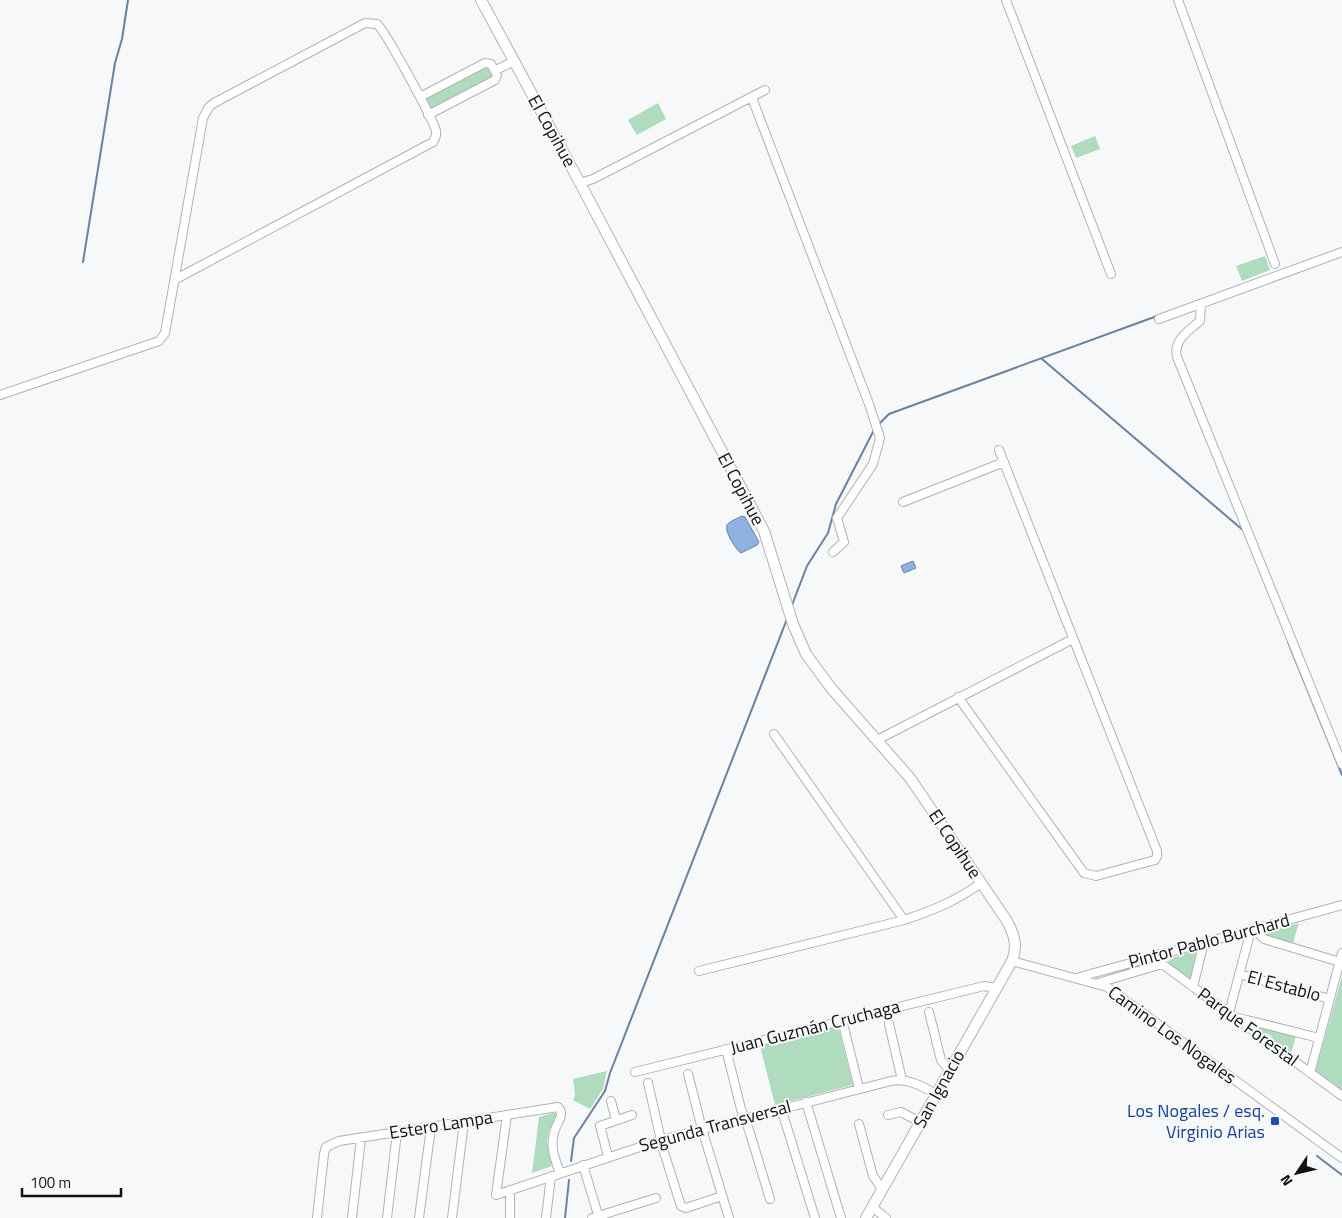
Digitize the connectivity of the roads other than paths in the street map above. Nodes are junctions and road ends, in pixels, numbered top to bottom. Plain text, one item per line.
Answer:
1 (481, 0) edge
2 (1006, 0) edge
3 (1178, 0) edge
4 (514, 61) junction
5 (496, 70) junction
6 (766, 90) dead end
7 (420, 97) junction
8 (752, 98) junction
9 (428, 115) junction
10 (580, 183) junction
11 (1342, 252) edge
12 (1275, 264) dead end
13 (1110, 274) dead end
14 (176, 279) junction
15 (1200, 304) junction
16 (1159, 319) dead end
17 (0, 395) edge
18 (999, 450) dead end
19 (1004, 462) junction
20 (903, 502) dead end
21 (834, 552) dead end
22 (1073, 639) junction
23 (958, 697) junction
24 (774, 734) dead end
25 (876, 740) junction
26 (1342, 764) edge
27 (981, 883) junction
28 (1342, 905) edge
29 (904, 920) junction
30 (1254, 929) junction
31 (1204, 942) junction
32 (1342, 953) edge
33 (1160, 954) junction
34 (1012, 961) junction
35 (1340, 962) junction
36 (1162, 964) junction
37 (699, 972) dead end
38 (1239, 974) junction
39 (1075, 978) junction
40 (1098, 983) junction
41 (1193, 987) junction
42 (996, 988) junction
43 (1330, 999) junction
44 (929, 1012) dead end
45 (1232, 1015) junction
46 (842, 1020) junction
47 (888, 1024) dead end
48 (1320, 1038) junction
49 (726, 1049) junction
50 (949, 1070) junction
51 (635, 1072) dead end
52 (1310, 1073) junction
53 (688, 1074) dead end
54 (902, 1080) junction
55 (648, 1083) dead end
56 (859, 1088) junction
57 (936, 1094) junction
58 (1342, 1096) edge
59 (611, 1100) dead end
60 (806, 1102) junction
61 (781, 1108) junction
62 (506, 1115) junction
63 (632, 1115) dead end
64 (888, 1116) dead end
65 (744, 1118) junction
66 (616, 1120) junction
67 (464, 1122) junction
68 (920, 1122) junction
69 (859, 1124) dead end
70 (431, 1127) junction
71 (702, 1129) junction
72 (397, 1132) junction
73 (361, 1138) junction
74 (661, 1140) junction
75 (608, 1156) junction
76 (1342, 1158) edge
77 (584, 1165) junction
78 (560, 1174) junction
79 (551, 1176) junction
80 (882, 1189) junction
81 (510, 1190) junction
82 (722, 1196) junction
83 (656, 1198) dead end
84 (770, 1199) dead end
85 (872, 1207) junction
86 (596, 1217) edge
87 (317, 1218) edge
88 (352, 1218) edge
89 (387, 1218) edge
90 (419, 1218) edge
91 (452, 1218) edge
92 (510, 1218) edge
93 (546, 1218) edge
94 (729, 1218) edge
95 (816, 1218) edge
96 (841, 1218) edge
97 (866, 1218) edge
98 (886, 1218) edge

1 - 4 main road, El Copihue
2 - 13 street
3 - 12 street
4 - 5 street
4 - 10 main road, El Copihue
5 - 7 street
5 - 9 street
6 - 8 street
7 - 9 street
7 - 14 street
8 - 10 street
8 - 21 street
9 - 14 street
10 - 25 main road, El Copihue
11 - 15 street
14 - 17 street
15 - 16 street
15 - 26 street
18 - 19 street
19 - 20 street
19 - 22 street
22 - 23 street
22 - 23 street
23 - 25 street
24 - 29 street
25 - 27 main road, El Copihue
27 - 29 street
27 - 34 main road, El Copihue
28 - 30 street, Pintor Pablo Burchard
29 - 37 street
30 - 31 street, Pintor Pablo Burchard
30 - 35 street
30 - 38 street
31 - 33 street, Pintor Pablo Burchard
31 - 41 street
32 - 35 street
33 - 36 street
33 - 39 street, Pintor Pablo Burchard
34 - 39 street, Camino Los Nogales
34 - 42 main road, San Ignacio
35 - 43 street
36 - 40 street, Pintor Pablo Burchard
36 - 41 street, Parque Forestal
38 - 43 street, El Establo
38 - 45 street
39 - 40 street, Camino Los Nogales
40 - 76 street, Camino Los Nogales
41 - 45 street, Parque Forestal
42 - 46 street, Juan Guzmán Cruchaga
42 - 50 main road, San Ignacio
43 - 48 street
44 - 50 street
45 - 48 street
45 - 52 street, Parque Forestal
46 - 49 street, Juan Guzmán Cruchaga
46 - 56 street
47 - 54 street
48 - 52 street
49 - 51 street, Juan Guzmán Cruchaga
49 - 65 street
50 - 57 main road, San Ignacio
52 - 58 street, Parque Forestal
53 - 71 street
54 - 56 street, Segunda Transversal
54 - 57 street, Segunda Transversal
55 - 74 street
56 - 60 street, Segunda Transversal
57 - 68 main road, San Ignacio
59 - 66 street
60 - 61 street, Segunda Transversal
60 - 96 street
61 - 65 street, Segunda Transversal
61 - 95 street
62 - 67 street, Estero Lampa
62 - 78 street, Estero Lampa
62 - 81 street, Segunda Transversal
63 - 66 street
64 - 68 street
65 - 71 street, Segunda Transversal
65 - 84 street
66 - 75 street
67 - 70 street, Estero Lampa
67 - 91 street
68 - 80 main road, San Ignacio
69 - 80 street
70 - 72 street, Estero Lampa
70 - 90 street
71 - 74 street, Segunda Transversal
71 - 82 street
72 - 73 street, Estero Lampa
72 - 89 street
73 - 87 street, Estero Lampa
73 - 88 street
74 - 75 street, Segunda Transversal
74 - 82 street
75 - 77 street, Segunda Transversal
77 - 78 street, Segunda Transversal
77 - 86 street
78 - 79 street, Segunda Transversal
79 - 81 street, Segunda Transversal
79 - 93 street
80 - 85 main road, San Ignacio
81 - 92 street
82 - 94 street
83 - 86 street
85 - 97 main road, San Ignacio
85 - 98 street

